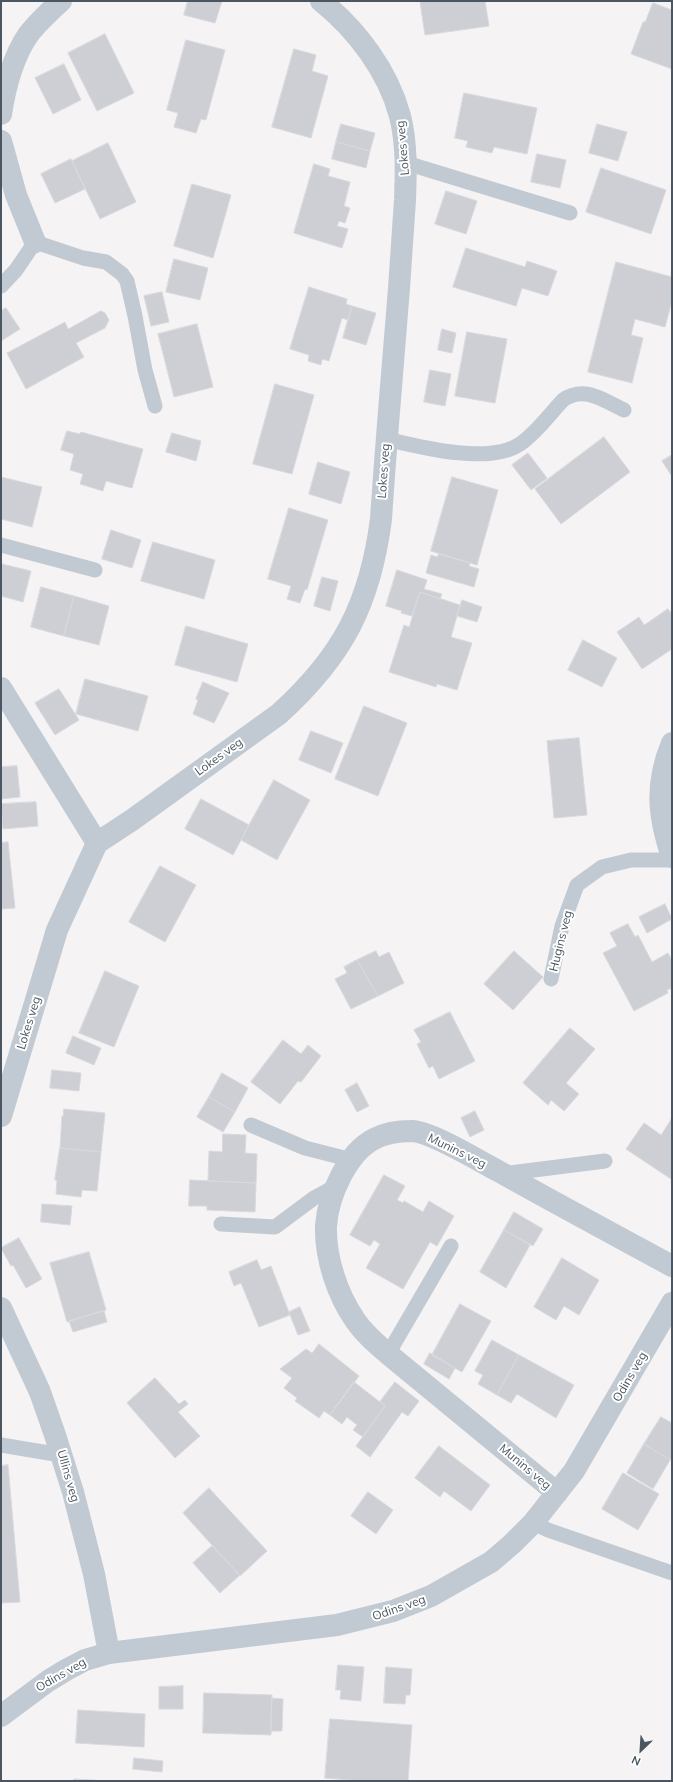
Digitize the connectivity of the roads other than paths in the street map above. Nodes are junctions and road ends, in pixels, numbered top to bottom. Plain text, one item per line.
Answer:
1 (61, 1) edge
2 (321, 1) edge
3 (1, 114) edge
4 (1, 141) edge
5 (406, 163) junction
6 (570, 213) dead end
7 (35, 242) junction
8 (1, 286) edge
9 (155, 406) dead end
10 (624, 410) dead end
11 (386, 439) junction
12 (1, 545) edge
13 (95, 570) dead end
14 (1, 688) edge
15 (672, 743) edge
16 (97, 843) junction
17 (672, 859) edge
18 (551, 979) dead end
19 (1, 1116) edge
20 (251, 1125) dead end
21 (352, 1160) junction
22 (605, 1161) dead end
23 (502, 1174) junction
24 (336, 1186) junction
25 (221, 1224) dead end
26 (451, 1246) dead end
27 (672, 1266) edge
28 (672, 1303) edge
29 (1, 1308) edge
30 (388, 1354) junction
31 (1, 1444) edge
32 (61, 1455) junction
33 (557, 1493) junction
34 (533, 1523) junction
35 (672, 1573) edge
36 (109, 1653) junction
37 (1, 1716) edge

1 - 3 street
2 - 5 street, Lokes veg
4 - 7 street
5 - 6 lane
5 - 11 street, Lokes veg
7 - 8 lane
7 - 9 lane
10 - 11 lane
11 - 16 street, Lokes veg
12 - 13 lane
14 - 16 street
15 - 17 street, Hugins veg
16 - 19 street, Lokes veg
17 - 18 lane, Hugins veg
20 - 21 lane
21 - 23 street, Munins veg
21 - 24 street, Munins veg
22 - 23 lane
23 - 27 street, Munins veg
24 - 25 lane
24 - 30 street, Munins veg
26 - 30 lane
28 - 33 street, Odins veg
29 - 32 street, Ullins veg
30 - 33 street, Munins veg
31 - 32 lane
32 - 36 street, Ullins veg
33 - 34 street, Odins veg
34 - 35 lane
34 - 36 street, Odins veg
36 - 37 street, Odins veg

